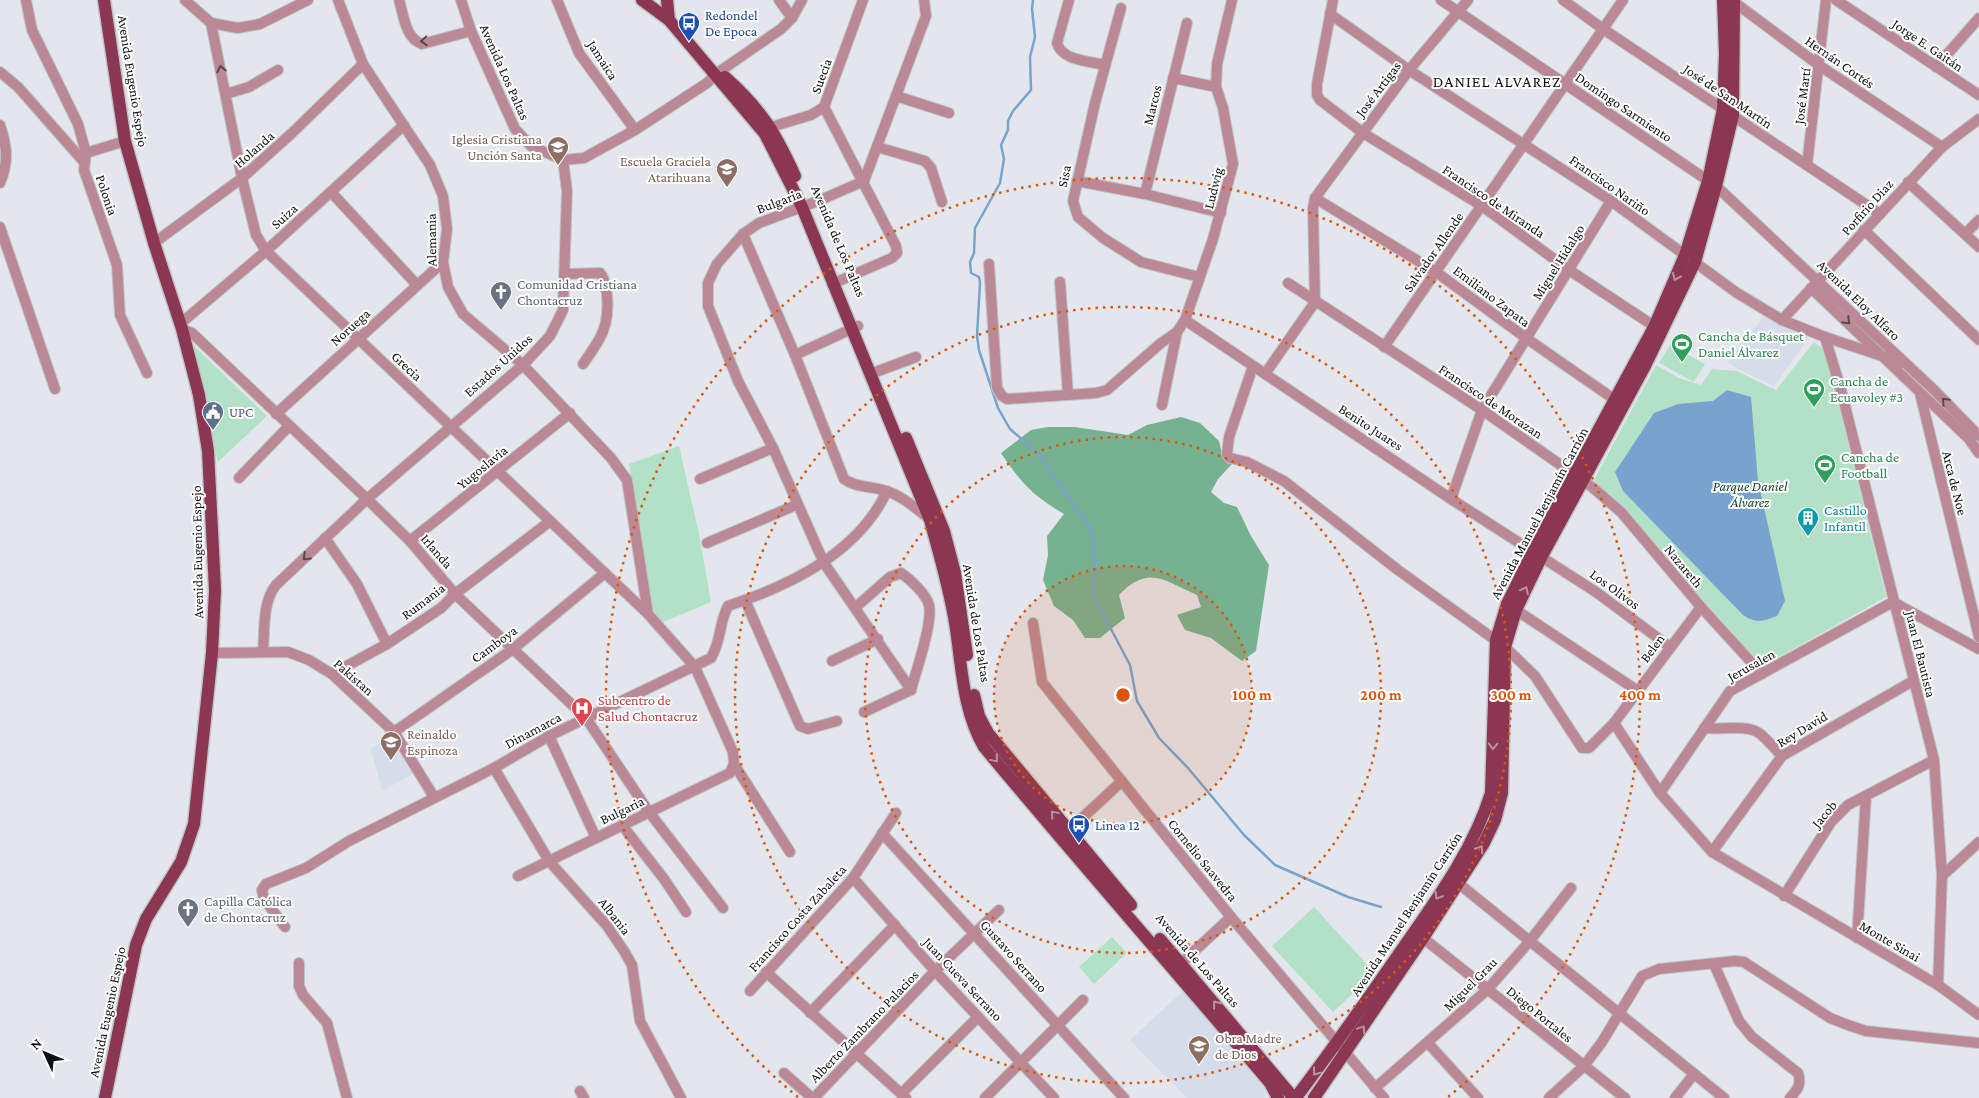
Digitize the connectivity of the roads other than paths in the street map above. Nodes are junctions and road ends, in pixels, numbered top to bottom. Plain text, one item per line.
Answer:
1 (26, 0) edge
2 (104, 0) edge
3 (185, 0) edge
4 (308, 0) edge
5 (338, 0) edge
6 (399, 0) edge
7 (460, 0) edge
8 (557, 0) edge
9 (642, 0) edge
10 (667, 0) edge
11 (779, 0) edge
12 (802, 0) edge
13 (863, 0) edge
14 (924, 0) edge
15 (1069, 0) edge
16 (1232, 0) edge
17 (1333, 0) edge
18 (1441, 0) edge
19 (1468, 0) edge
20 (1563, 0) edge
21 (1623, 0) edge
22 (1826, 0) edge
23 (1836, 0) edge
24 (1729, 1) edge
25 (1121, 8) dead end
26 (1458, 12) junction
27 (1330, 14) junction
28 (792, 18) junction
29 (1979, 18) edge
30 (670, 20) junction
31 (211, 23) junction
32 (1187, 23) dead end
33 (1603, 29) junction
34 (472, 31) junction
35 (363, 64) junction
36 (1105, 65) junction
37 (1820, 66) junction
38 (1936, 67) junction
39 (278, 70) dead end
40 (1409, 70) junction
41 (0, 72) edge
42 (716, 74) junction
43 (1173, 78) junction
44 (1566, 83) junction
45 (1216, 87) junction
46 (226, 94) junction
47 (1979, 95) edge
48 (896, 96) junction
49 (824, 107) junction
50 (1728, 112) junction
51 (950, 113) dead end
52 (1979, 119) edge
53 (0, 125) edge
54 (404, 125) junction
55 (771, 126) junction
56 (635, 130) junction
57 (1363, 133) junction
58 (126, 142) junction
59 (1525, 144) junction
60 (877, 147) junction
61 (1942, 147) junction
62 (85, 157) junction
63 (563, 160) junction
64 (1807, 166) junction
65 (242, 178) junction
66 (864, 181) junction
67 (1077, 181) junction
68 (1908, 182) junction
69 (0, 183) edge
70 (1712, 183) junction
71 (332, 192) junction
72 (1145, 194) junction
73 (1315, 198) junction
74 (1611, 201) junction
75 (942, 202) dead end
76 (806, 205) junction
77 (1482, 206) junction
78 (1221, 214) junction
79 (1880, 214) junction
80 (1979, 220) edge
81 (0, 227) edge
82 (1864, 230) junction
83 (743, 234) junction
84 (1965, 234) junction
85 (154, 242) junction
86 (1979, 247) edge
87 (266, 251) junction
88 (1690, 259) junction
89 (443, 262) junction
90 (989, 264) dead end
91 (1569, 270) junction
92 (1436, 272) junction
93 (566, 274) junction
94 (1199, 277) junction
95 (1818, 280) junction
96 (836, 282) junction
97 (1060, 282) dead end
98 (1288, 283) dead end
99 (417, 285) junction
100 (1811, 288) junction
101 (1315, 302) junction
102 (1185, 320) junction
103 (1782, 320) junction
104 (181, 327) junction
105 (854, 327) junction
106 (1658, 329) junction
107 (1177, 332) junction
108 (1825, 337) junction
109 (1526, 338) junction
110 (357, 339) junction
111 (1979, 340) edge
112 (1384, 346) junction
113 (795, 355) junction
114 (916, 357) dead end
115 (1884, 357) junction
116 (583, 364) dead end
117 (1906, 364) junction
118 (523, 365) junction
119 (1253, 366) junction
120 (873, 372) junction
121 (147, 374) dead end
122 (1265, 374) junction
123 (55, 389) dead end
124 (1920, 392) junction
125 (1068, 395) junction
126 (1620, 403) junction
127 (1162, 405) dead end
128 (1482, 410) junction
129 (570, 413) junction
130 (276, 414) junction
131 (289, 426) junction
132 (450, 426) junction
133 (1979, 436) edge
134 (773, 448) junction
135 (1979, 453) edge
136 (498, 473) junction
137 (1579, 477) junction
138 (239, 478) dead end
139 (700, 479) dead end
140 (887, 491) junction
141 (367, 499) junction
142 (1451, 499) junction
143 (796, 505) junction
144 (935, 519) junction
145 (548, 522) junction
146 (325, 538) junction
147 (410, 541) junction
148 (707, 544) dead end
149 (1537, 554) junction
150 (824, 563) junction
151 (605, 573) junction
152 (455, 594) junction
153 (745, 600) junction
154 (1893, 602) junction
155 (856, 607) junction
156 (1701, 607) junction
157 (1516, 610) junction
158 (648, 614) junction
159 (1033, 623) dead end
160 (1979, 637) edge
161 (878, 639) junction
162 (1500, 643) junction
163 (387, 644) junction
164 (1670, 647) junction
165 (513, 649) junction
166 (1979, 649) edge
167 (263, 651) junction
168 (212, 653) junction
169 (832, 661) dead end
170 (695, 667) junction
171 (332, 674) junction
172 (1762, 674) junction
173 (1913, 680) junction
174 (911, 690) junction
175 (1638, 691) junction
176 (864, 712) dead end
177 (586, 718) junction
178 (836, 721) dead end
179 (1614, 723) junction
180 (1704, 728) junction
181 (394, 732) junction
182 (549, 736) junction
183 (1782, 756) junction
184 (1934, 760) junction
185 (734, 764) junction
186 (494, 768) junction
187 (1122, 781) junction
188 (1660, 793) junction
189 (1866, 796) junction
190 (434, 797) junction
191 (649, 812) junction
192 (896, 813) dead end
193 (622, 826) junction
194 (882, 833) junction
195 (1065, 835) junction
196 (596, 838) junction
197 (1979, 842) edge
198 (790, 852) dead end
199 (1712, 852) junction
200 (549, 861) junction
201 (518, 876) dead end
202 (1942, 876) junction
203 (853, 878) junction
204 (1454, 880) junction
205 (1571, 888) dead end
206 (1784, 896) junction
207 (723, 908) dead end
208 (999, 910) dead end
209 (686, 912) dead end
210 (1231, 917) junction
211 (895, 925) junction
212 (285, 927) dead end
213 (975, 934) junction
214 (1419, 935) junction
215 (1857, 938) junction
216 (1529, 942) junction
217 (299, 963) dead end
218 (1714, 964) junction
219 (1178, 967) junction
220 (935, 971) junction
221 (766, 972) junction
222 (1938, 986) junction
223 (1487, 990) junction
224 (750, 991) dead end
225 (1083, 1000) dead end
226 (810, 1013) junction
227 (1618, 1013) junction
228 (1979, 1015) edge
229 (978, 1017) junction
230 (1057, 1024) junction
231 (1428, 1043) junction
232 (1979, 1043) edge
233 (1336, 1044) junction
234 (856, 1054) junction
235 (1345, 1054) junction
236 (1256, 1059) junction
237 (1021, 1061) junction
238 (1584, 1066) junction
239 (784, 1073) dead end
240 (1694, 1074) junction
241 (1375, 1088) junction
242 (904, 1096) edge
243 (1294, 1097) edge
244 (105, 1098) edge
245 (347, 1098) edge
246 (681, 1098) edge
247 (813, 1098) edge
248 (985, 1098) edge
249 (1054, 1098) edge
250 (1124, 1098) edge
251 (1278, 1098) edge
252 (1314, 1098) edge
253 (1384, 1098) edge
254 (1478, 1098) edge
255 (1549, 1098) edge
256 (1625, 1098) edge
257 (1675, 1098) edge
258 (1724, 1098) edge
259 (1790, 1098) edge

1 - 62 street, Polonia
2 - 58 main road, Avenida Eugenio Espejo
3 - 31 street
4 - 31 street
5 - 35 street, Alemania
34 -> 6 street
7 - 34 street, Avenida Los Paltas
8 - 56 street, Jamaica
9 - 30 main road, Avenida de Los Paltas
10 - 30 main road
11 - 28 street
12 - 28 street
13 - 49 street, Suecia
14 - 48 street
15 - 36 street
16 - 45 street, Ludwig
17 - 27 street
18 - 26 street, Domingo Sarmiento
19 - 26 street, José Artigas
20 - 33 street, José de San Martín
21 - 33 street, Salvador Allende
22 - 37 street, José Martí
23 - 38 street, Jorge E. Gaitán
24 - 37 street, Hernán Cortés
24 - 50 main road, Avenida Manuel Benjamín Carrión
25 - 36 street, Sisa
26 - 40 street, José Artigas
26 - 44 street, Domingo Sarmiento
27 - 40 street, Francisco Nariño
27 - 57 street, Francisco de Miranda
28 - 42 street
29 - 38 street
30 - 42 main road, Avenida de Los Paltas
46 -> 31 street, Grecia
32 - 43 street, Marcos
33 - 44 street, Salvador Allende
33 - 50 street, José de San Martín
34 - 63 street, Avenida Los Paltas
35 - 54 street, Alemania
35 - 65 street, Holanda
36 - 67 street, Sisa
37 - 61 street, Hernán Cortés
37 - 64 street, José Martí
38 - 47 street, Jorge E. Gaitán
39 - 46 street
40 - 57 street, José Artigas
40 - 59 street, Francisco Nariño
41 - 62 street
42 - 55 main road, Avenida de Los Paltas
42 - 56 street
42 - 76 main road, Avenida de Los Paltas
43 - 45 street
43 - 72 street, Marcos
44 - 59 street, Salvador Allende
44 - 70 street, Domingo Sarmiento
45 - 78 street, Ludwig
46 - 65 street, Grecia
48 - 51 street
48 - 60 street
49 - 55 street, Suecia
49 - 66 street
50 - 64 street, José de San Martín
50 - 70 main road, Avenida Manuel Benjamín Carrión
52 - 61 street, Porfirio Diaz
53 - 69 street
54 - 71 street, Suiza
54 - 89 street, Alemania
55 - 76 main road, Avenida de Los Paltas
56 - 63 street
57 - 73 street, José Artigas
57 - 77 street, Francisco de Miranda
58 - 62 street
58 - 85 main road, Avenida Eugenio Espejo
59 - 74 street, Francisco Nariño
59 - 77 street, Salvador Allende
60 - 66 street
60 - 75 street
61 - 68 street, Porfirio Diaz
62 - 121 street, Polonia
63 - 93 street, Estados Unidos
64 - 79 street, José de San Martín
65 - 85 street, Holanda
65 - 87 street, Grecia
66 - 76 street, Bulgaria
66 - 96 street
67 - 72 street
67 - 94 street, Sisa
68 - 79 street, Porfirio Diaz
68 - 84 street
70 - 88 main road, Avenida Manuel Benjamín Carrión
70 - 95 street, Avenida Eloy Alfaro
71 - 87 street, Suiza
71 - 99 street
72 - 78 street
73 - 92 street, Emiliano Zapata
73 - 101 street
74 - 88 street, Francisco Nariño
74 - 91 street, Miguel Hidalgo
76 - 83 street, Bulgaria
76 - 96 main road, Avenida de Los Paltas
77 - 91 street, Francisco de Miranda
77 - 92 street, Salvador Allende
78 - 94 street, Ludwig
79 - 82 street, Porfirio Diaz
80 - 84 street
81 - 123 street
82 - 95 street, Porfirio Diaz
82 - 111 street
83 - 113 street
83 - 134 street, Bulgaria
84 - 86 street
85 - 104 main road, Avenida Eugenio Espejo
87 - 104 street, Suiza
87 - 110 street, Grecia
88 - 103 street, Francisco Nariño
88 - 106 main road, Avenida Manuel Benjamín Carrión
89 - 99 street, Noruega
89 - 118 street, Alemania
90 - 125 street
91 - 106 street, Francisco de Miranda
91 - 109 street, Miguel Hidalgo
92 - 109 street, Emiliano Zapata
92 - 112 street, Salvador Allende
93 - 116 street
93 - 118 street, Estados Unidos
94 - 102 street, Ludwig
95 - 100 street, Porfirio Diaz
95 - 117 street, Avenida Eloy Alfaro
96 - 105 main road, Avenida de Los Paltas
97 - 125 street
98 - 101 street, Francisco de Morazan
99 - 110 street, Noruega
100 - 103 street, Porfirio Diaz
100 -> 115 street, Avenida Eloy Alfaro
101 - 112 street, Francisco de Morazan
101 - 122 street
102 - 107 street, Ludwig
102 - 119 street, Benito Juares
103 - 108 street, Francisco Nariño
104 - 130 street, Irlanda
104 - 168 main road, Avenida Eugenio Espejo
105 - 113 street
105 - 120 main road, Avenida de Los Paltas
106 - 126 main road, Avenida Manuel Benjamín Carrión
107 - 125 street
107 - 127 street
108 - 115 street, Francisco Nariño
108 - 154 street, Juan El Bautista
109 - 126 street, Emiliano Zapata
109 - 128 street, Miguel Hidalgo
110 - 130 street, Noruega
110 - 132 street, Grecia
112 - 128 street, Francisco de Morazan
113 - 140 street
114 - 120 street
115 - 117 street, Francisco Nariño
115 - 124 street, Avenida Eloy Alfaro
133 -> 117 street, Avenida Eloy Alfaro
118 - 129 street, Alemania
118 - 132 street, Estados Unidos
119 - 122 street, Benito Juares
119 - 162 street
120 - 144 main road, Avenida de Los Paltas
122 - 142 street, Benito Juares
124 - 135 street, Avenida Eloy Alfaro
124 - 160 street, Arca de Noe
126 - 137 main road, Avenida Manuel Benjamín Carrión
128 - 137 street, Francisco de Morazan
128 - 142 street, Miguel Hidalgo
129 - 136 street, Yugoslavia
129 - 158 street, Alemania
130 - 131 street, Irlanda
131 - 138 street
131 - 141 street, Irlanda
132 - 136 street, Grecia
132 - 141 street, Estados Unidos
134 - 139 street
134 - 143 street, Bulgaria
136 - 145 street, Grecia
136 - 147 street, Yugoslavia
137 - 149 main road, Avenida Manuel Benjamín Carrión
137 - 156 street, Nazareth
140 - 144 street
140 - 150 street, Dinamarca
141 - 146 street, Estados Unidos
141 - 147 street, Irlanda
142 - 149 street, Benito Juares
143 - 148 street
143 - 150 street, Bulgaria
144 - 195 main road, Avenida de Los Paltas
145 - 151 street, Grecia
145 - 152 street, Rumania
146 - 163 street
146 -> 167 street, Estados Unidos
147 - 152 street, Irlanda
157 -> 149 main road, Avenida Manuel Benjamín Carrión
149 - 162 main road, Avenida Manuel Benjamín Carrión
149 - 164 street, Los Olivos
150 - 153 street, Dinamarca
150 - 155 street, Bulgaria
151 - 158 street, Grecia
151 - 165 street, Camboya
152 - 163 street, Rumania
152 - 165 street, Irlanda
153 - 170 street, Dinamarca
153 - 178 street
154 - 166 street
154 - 172 street, Jerusalen
154 - 173 street, Juan El Bautista
155 - 161 street, Bulgaria
155 - 174 street
156 - 164 street, Belen
156 - 172 street, Nazareth
157 - 162 main road, Avenida Manuel Benjamín Carrión
157 - 175 street
158 - 170 street, Grecia
159 - 187 street, Cornelio Saavedra
161 - 169 street
161 - 174 street, Bulgaria
162 - 179 street, Belen
162 - 204 main road, Avenida Manuel Benjamín Carrión
163 - 171 street, Rumania
164 - 175 street, Belen
165 - 177 street, Irlanda
165 - 181 street, Camboya
167 - 168 street, Pakistan
167 - 171 street, Pakistan
168 - 244 main road, Avenida Eugenio Espejo
170 - 177 street, Dinamarca
170 - 185 street, Grecia
171 - 181 street, Pakistan
172 - 180 street, Jerusalen
173 - 183 street, Rey David
173 - 184 street, Juan El Bautista
174 - 176 street
175 - 179 street, Belen
177 - 182 street, Dinamarca
177 - 191 street, Irlanda
179 - 188 street, Monte Sinai
180 - 183 street
180 - 188 street, Jerusalen
181 - 190 street, Pakistan
182 - 186 street, Dinamarca
182 - 196 street
183 - 199 street, Rey David
184 - 189 street, Jacob
184 - 202 street, Juan El Bautista
185 - 191 street, Bulgaria
185 - 198 street, Grecia
186 - 190 street, Dinamarca
186 - 200 street, Albania
187 - 195 street
187 - 210 street, Cornelio Saavedra
188 - 199 street, Monte Sinai
189 - 206 street, Jacob
189 - 215 street
190 - 212 street, Dinamarca
191 - 193 street, Bulgaria
191 - 207 street, Irlanda
192 - 194 street, Francisco Costa Zabaleta
193 - 196 street, Bulgaria
193 - 209 street
194 - 203 street, Francisco Costa Zabaleta
194 - 213 street, Gustavo Serrano
195 - 219 main road, Avenida de Los Paltas
196 - 200 street, Bulgaria
197 - 202 street
199 - 206 street, Monte Sinai
200 - 201 street, Bulgaria
200 - 246 street, Albania
202 - 222 street, Juan El Bautista
203 - 211 street, Juan Cueva Serrano
203 - 221 street, Francisco Costa Zabaleta
204 - 214 main road, Avenida Manuel Benjamín Carrión
204 - 216 street
205 - 216 street, Miguel Grau
206 - 215 street, Monte Sinai
208 - 213 street, Alberto Zambrano Palacios
210 - 219 street
210 - 233 street, Cornelio Saavedra
211 - 220 street, Juan Cueva Serrano
211 - 226 street
213 - 220 street, Alberto Zambrano Palacios
213 - 230 street, Gustavo Serrano
214 - 223 street, Diego Portales
214 - 233 main road, Avenida Manuel Benjamín Carrión
235 -> 214 main road, Avenida Manuel Benjamín Carrión
215 - 222 street, Monte Sinai
216 - 223 street, Miguel Grau
216 - 227 street
217 - 245 street
218 - 227 street
218 - 232 street
218 - 259 street
219 - 236 main road, Avenida de Los Paltas
220 - 229 street, Juan Cueva Serrano
220 - 234 street, Alberto Zambrano Palacios
221 - 224 street, Francisco Costa Zabaleta
221 - 226 street
222 - 228 street, Monte Sinai
223 - 231 street, Miguel Grau
223 - 238 street, Diego Portales
225 - 230 street
226 - 234 street
227 - 238 street
227 - 240 street
229 - 237 street, Juan Cueva Serrano
229 - 242 street
230 - 237 street
230 - 250 street, Gustavo Serrano
231 - 241 street, Miguel Grau
231 - 254 street
233 - 235 street, Cornelio Saavedra
233 -> 243 main road, Avenida Manuel Benjamín Carrión
234 - 242 street
234 - 247 street, Alberto Zambrano Palacios
235 - 241 street, Cornelio Saavedra
235 - 252 main road, Avenida Manuel Benjamín Carrión
236 - 243 main road, Avenida de Los Paltas
236 - 251 main road, Avenida de Los Paltas
237 - 248 street
237 - 249 street, Juan Cueva Serrano
238 - 255 street
238 - 256 street, Diego Portales
239 - 247 street
240 - 257 street
240 - 258 street
241 - 253 street, Cornelio Saavedra

